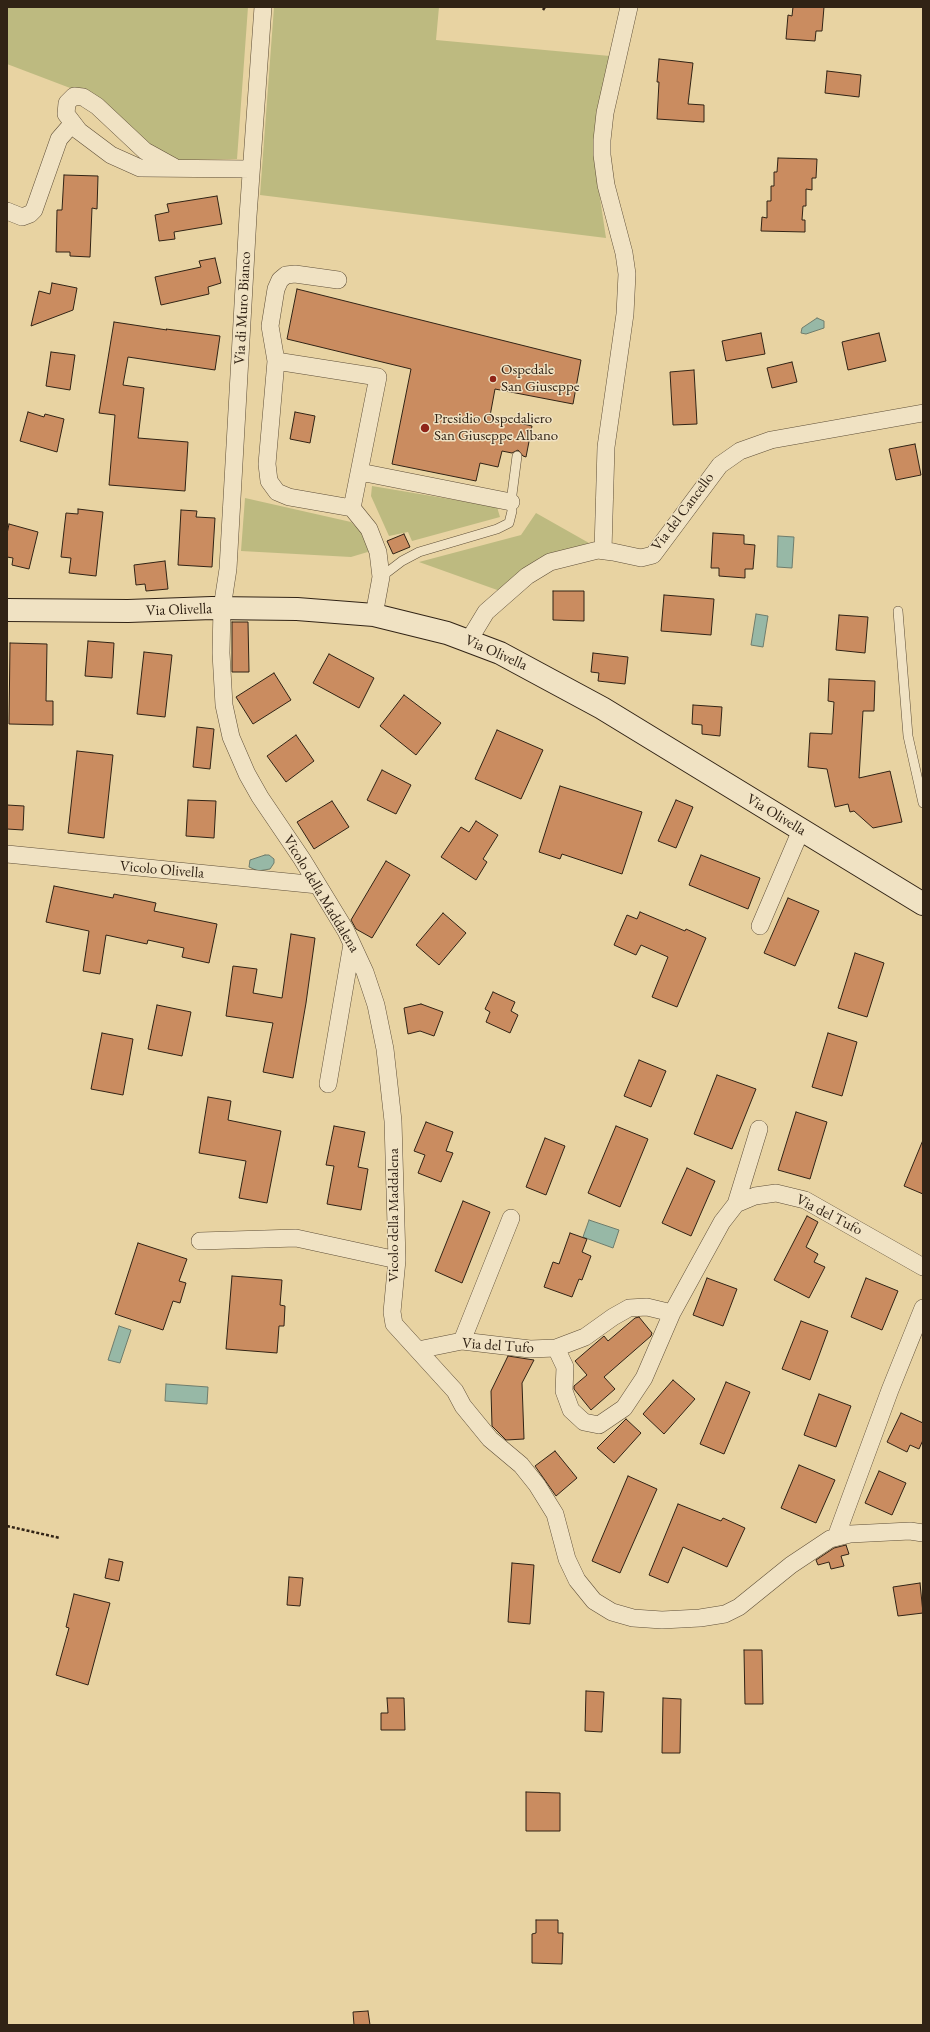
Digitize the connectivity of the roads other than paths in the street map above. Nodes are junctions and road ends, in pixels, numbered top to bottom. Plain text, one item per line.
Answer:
1 (263, 7) edge
2 (629, 7) edge
3 (72, 124) junction
4 (174, 167) junction
5 (251, 169) junction
6 (7, 211) edge
7 (338, 280) dead end
8 (276, 361) junction
9 (923, 413) edge
10 (517, 456) dead end
11 (360, 472) junction
12 (511, 502) junction
13 (352, 508) junction
14 (603, 550) junction
15 (381, 577) junction
16 (222, 608) junction
17 (7, 610) edge
18 (898, 611) dead end
19 (374, 615) junction
20 (469, 640) junction
21 (920, 780) edge
22 (923, 802) edge
23 (801, 830) junction
24 (7, 854) edge
25 (318, 885) junction
26 (923, 904) edge
27 (760, 926) dead end
28 (352, 944) junction
29 (328, 1084) dead end
30 (760, 1129) dead end
31 (736, 1204) junction
32 (511, 1218) dead end
33 (200, 1241) dead end
34 (397, 1260) junction
35 (923, 1267) edge
36 (923, 1308) edge
37 (672, 1313) junction
38 (462, 1341) junction
39 (556, 1348) junction
40 (418, 1350) junction
41 (923, 1533) edge
42 (836, 1537) junction

1 - 5 street, Via di Muro Bianco
2 - 14 street
3 - 4 street
3 - 4 street
3 - 6 street
4 - 5 street
5 - 16 street, Via di Muro Bianco
7 - 8 street
8 - 11 street
8 - 13 street
9 - 14 street, Via del Cancello
10 - 12 lane
11 - 12 street
11 - 13 street
12 - 15 lane
13 - 15 street
14 - 20 street, Via del Cancello
15 - 19 street
16 - 17 main road, Via Olivella
16 - 19 main road, Via Olivella
16 - 25 street, Vicolo della Maddalena
18 - 21 lane
19 - 20 main road, Via Olivella
20 - 23 main road, Via Olivella
21 - 22 lane
23 - 26 main road, Via Olivella
23 - 27 street
24 - 25 street, Vicolo Olivella
25 - 28 street, Vicolo della Maddalena
28 - 29 street
28 - 34 street, Vicolo della Maddalena
30 - 31 street
31 - 35 street, Via del Tufo
31 - 37 street, Via del Tufo
32 - 38 street
33 - 34 street
34 - 40 street, Vicolo della Maddalena
36 - 42 street
37 - 39 street, Via del Tufo
37 - 39 street, Via del Tufo
38 - 39 street, Via del Tufo
38 - 40 street, Via del Tufo
40 - 42 street, Vicolo della Maddalena
41 - 42 street, Vicolo della Maddalena

